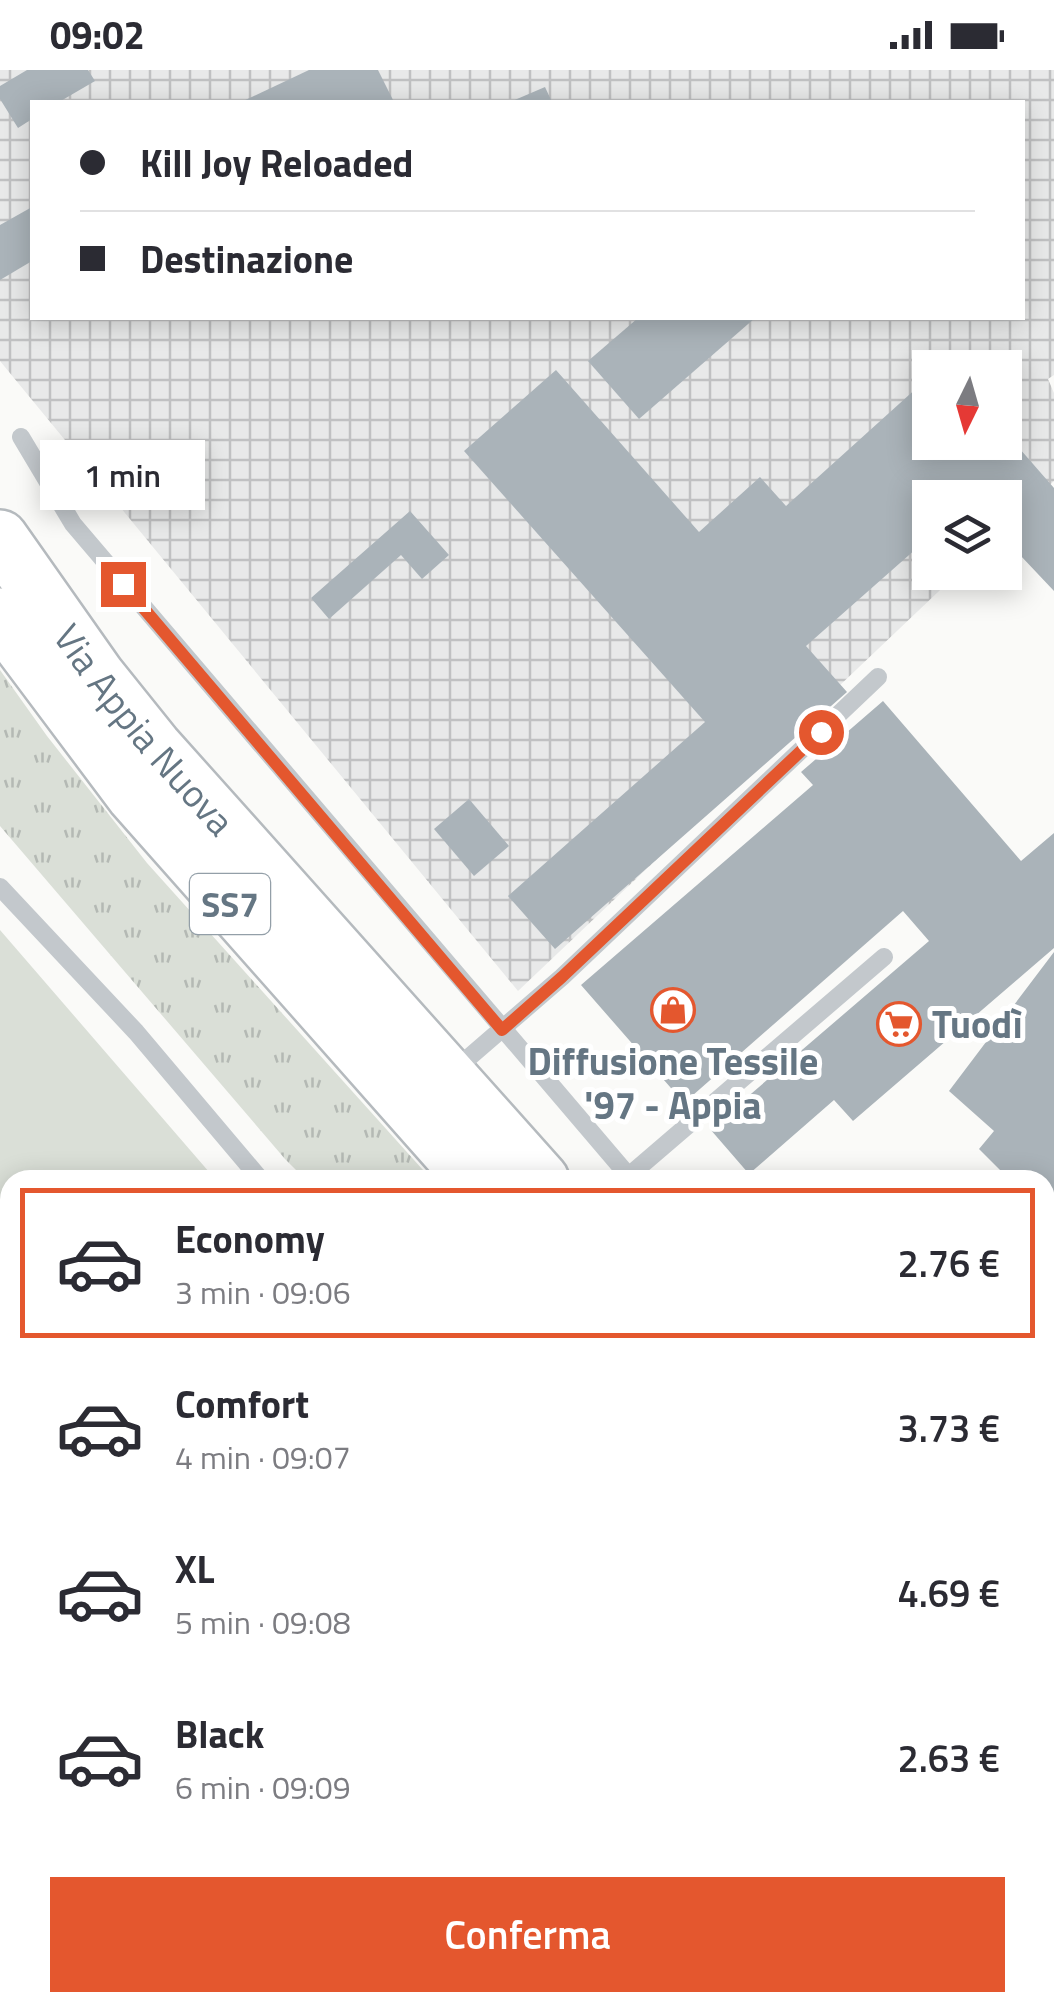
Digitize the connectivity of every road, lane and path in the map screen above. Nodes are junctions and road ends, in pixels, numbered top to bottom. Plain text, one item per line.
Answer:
1 (20, 437) dead end
2 (0, 538) edge
3 (0, 616) edge
4 (878, 677) dead end
5 (0, 888) edge
6 (884, 957) dead end
7 (502, 1030) junction
8 (447, 1077) junction
9 (253, 1170) edge
10 (466, 1170) edge
11 (532, 1170) edge
12 (620, 1170) edge
13 (638, 1170) edge

1 - 7 lane
2 - 8 main road, Via Appia Nuova / SS7
3 - 10 main road, Via Appia Nuova / SS7
4 - 7 lane
5 - 9 lane
6 - 13 lane
7 - 8 lane
7 - 12 lane
8 - 11 main road, Via Appia Nuova / SS7

